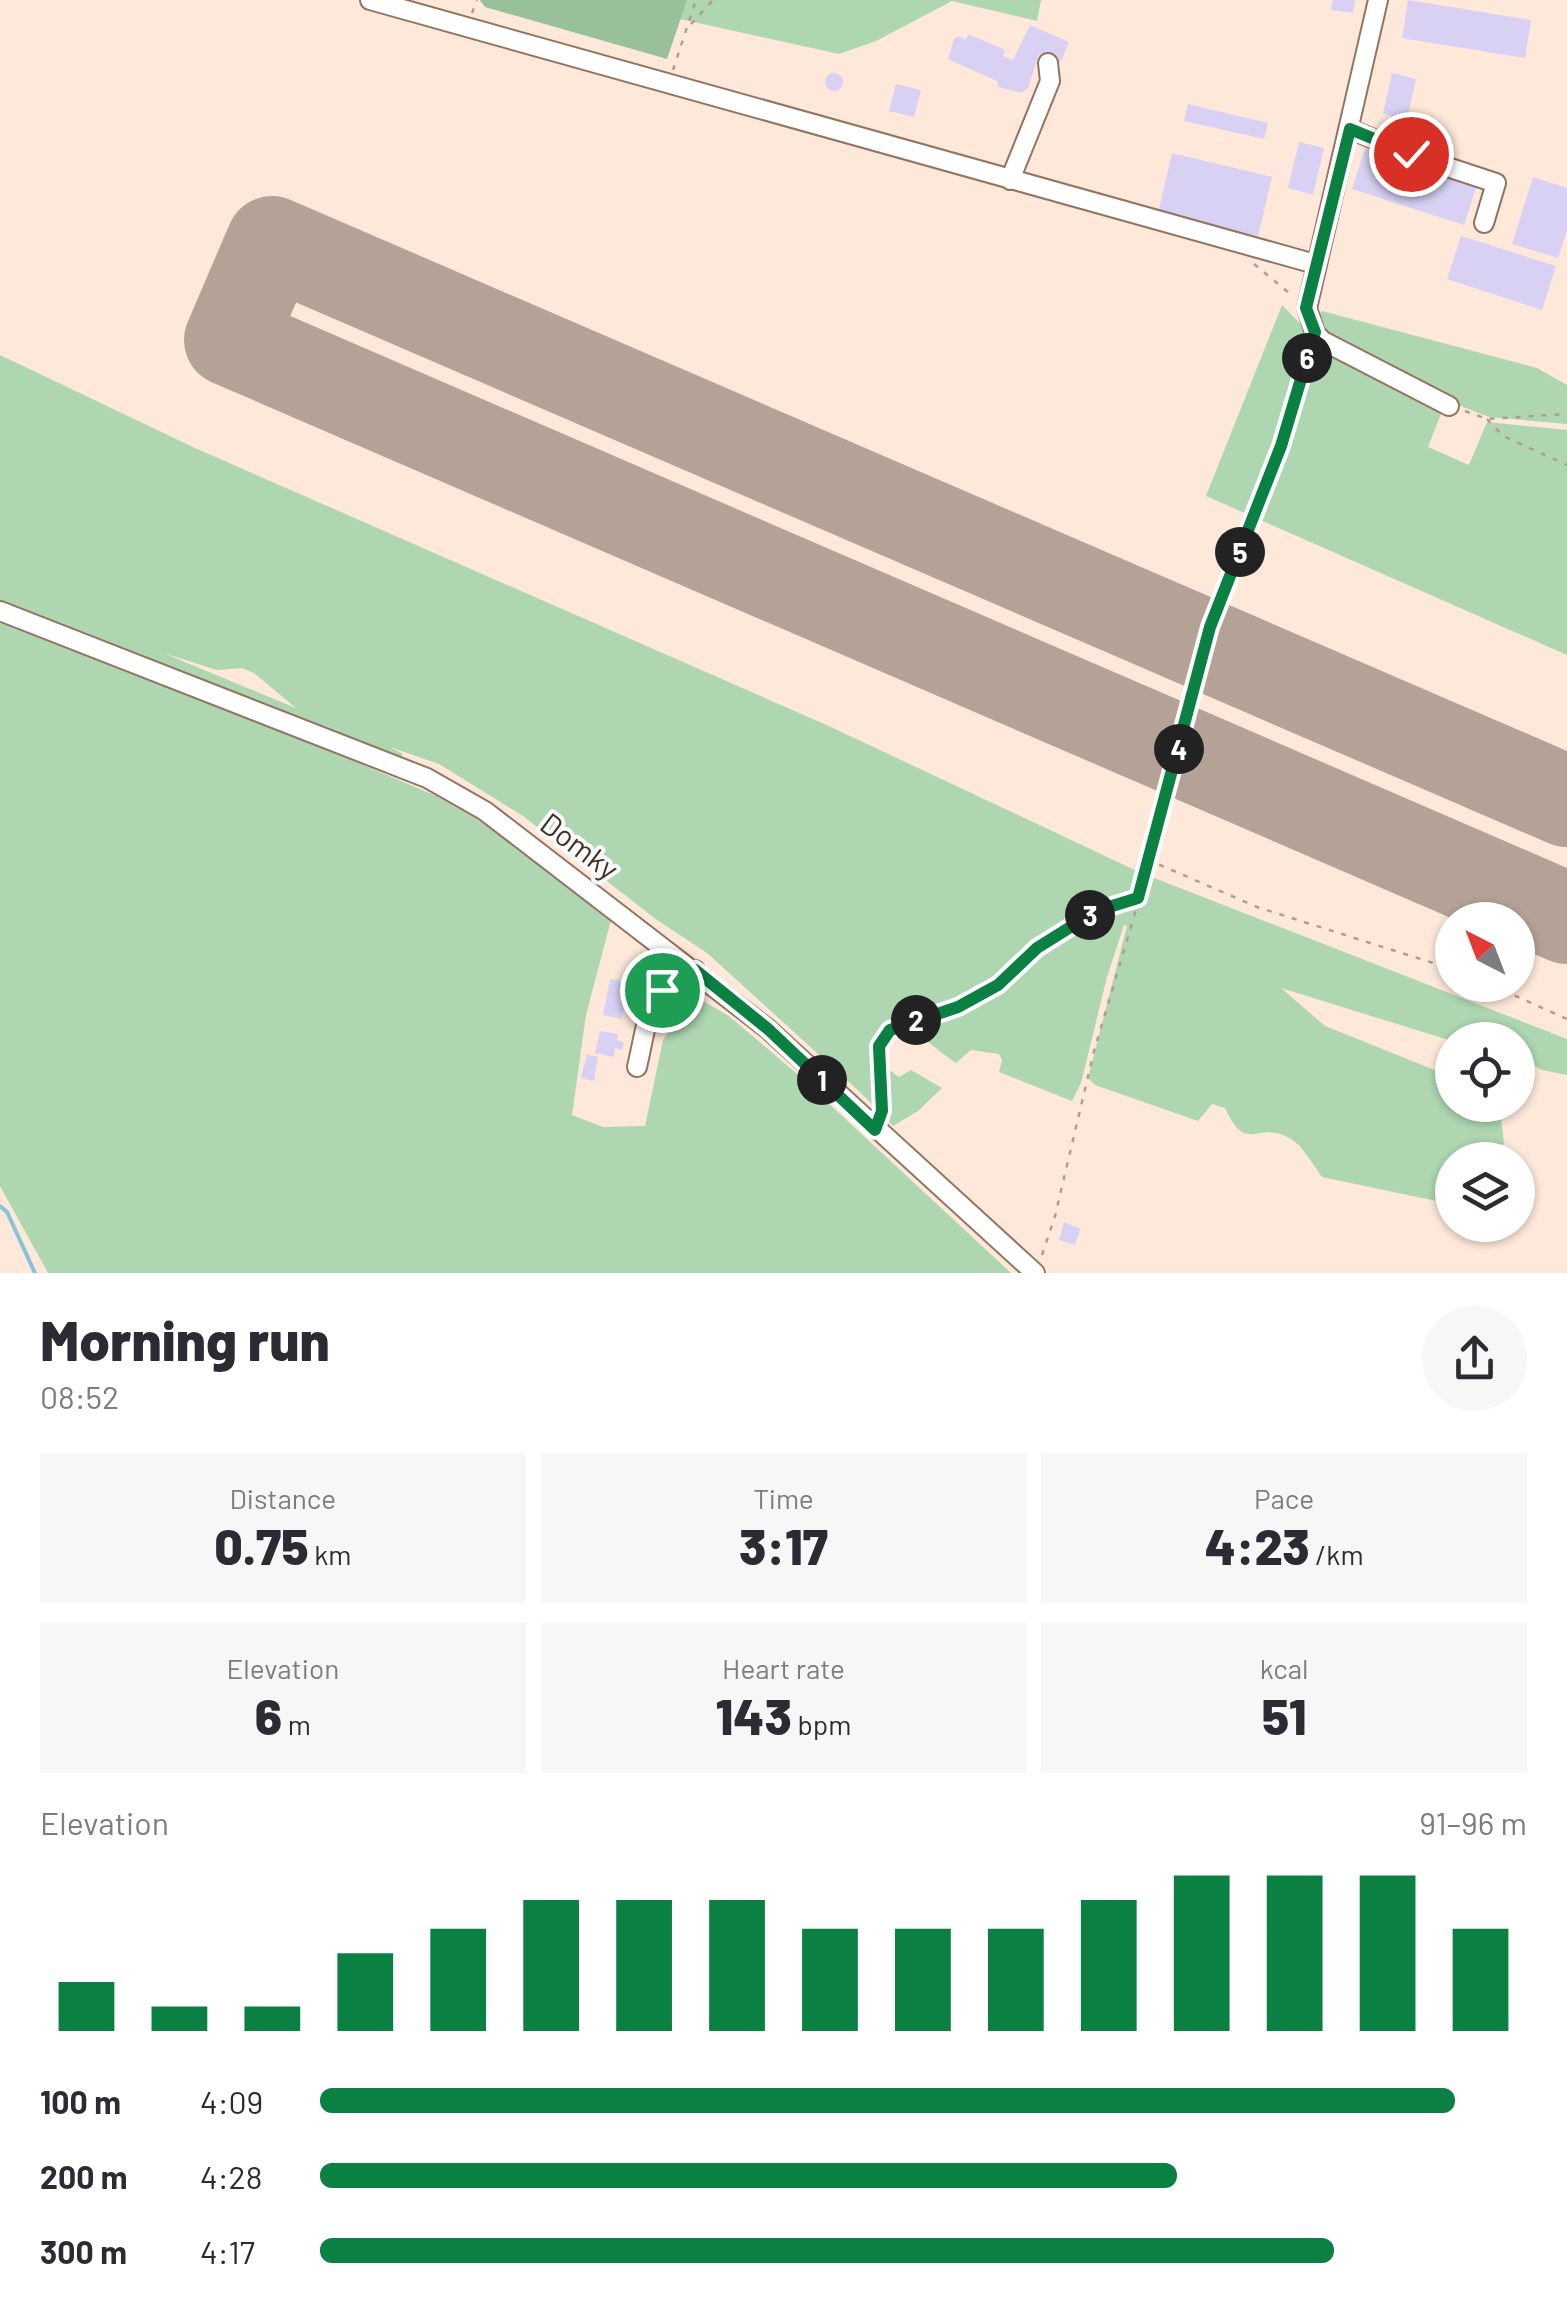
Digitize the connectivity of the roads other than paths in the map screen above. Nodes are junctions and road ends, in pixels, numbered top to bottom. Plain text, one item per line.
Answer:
1 (370, 0) edge
2 (1378, 0) edge
3 (1048, 63) dead end
4 (1350, 129) junction
5 (1010, 180) junction
6 (1484, 223) dead end
7 (1315, 264) junction
8 (1449, 406) road end
9 (0, 610) edge
10 (695, 970) junction
11 (637, 1066) dead end
12 (1032, 1270) edge

1 - 5 street
2 - 4 street
3 - 5 street
4 - 6 street
4 - 7 street
5 - 7 street
7 - 8 street
9 - 10 street, Domky
10 - 11 street
10 - 12 street, Domky

